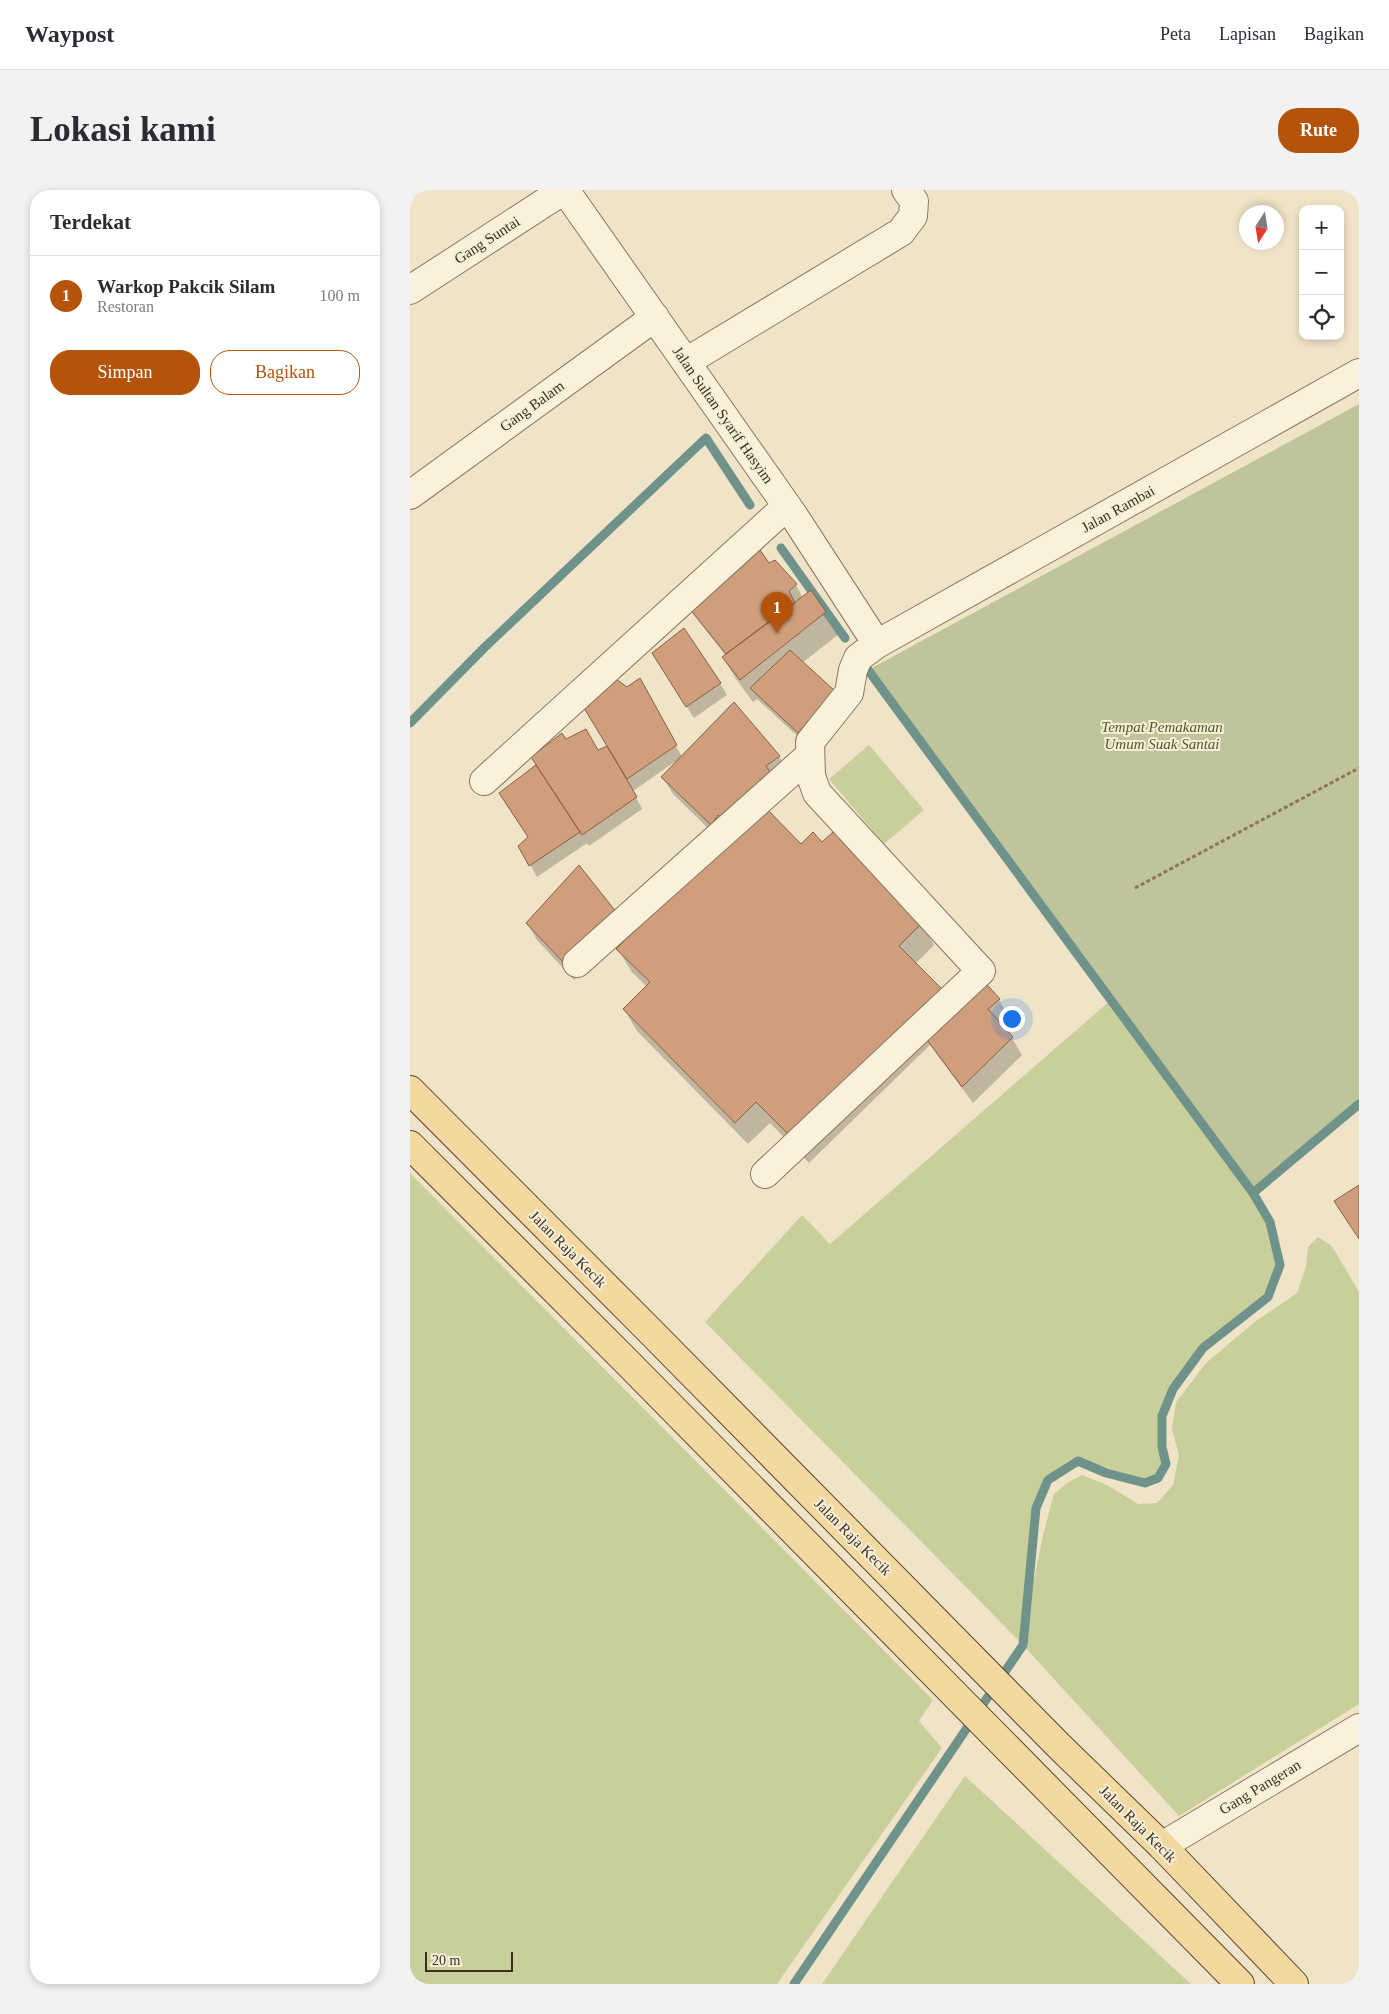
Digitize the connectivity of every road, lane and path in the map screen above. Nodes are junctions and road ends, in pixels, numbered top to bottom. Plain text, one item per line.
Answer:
1 (565, 190) edge
2 (906, 190) edge
3 (410, 290) edge
4 (655, 317) junction
5 (686, 362) junction
6 (1359, 373) edge
7 (410, 495) edge
8 (787, 506) junction
9 (877, 644) junction
10 (809, 756) junction
11 (1359, 768) edge
12 (484, 781) dead end
13 (1135, 888) dead end
14 (577, 964) dead end
15 (410, 1090) edge
16 (410, 1145) edge
17 (765, 1174) dead end
18 (652, 1333) junction
19 (626, 1361) junction
20 (1359, 1728) edge
21 (1162, 1846) junction
22 (1240, 1984) edge
23 (1294, 1984) edge

1 - 3 street, Gang Suntai
1 - 4 street, Jalan Sultan Syarif Hasyim
2 - 5 street
4 - 5 street, Jalan Sultan Syarif Hasyim
4 - 7 street, Gang Balam
5 - 8 street, Jalan Sultan Syarif Hasyim
6 - 9 street, Jalan Rambai
8 - 9 street, Jalan Sultan Syarif Hasyim
8 - 12 street
9 - 10 street, Jalan Rambai
10 - 14 street
10 - 17 street
11 - 13 path
15 - 18 main road, Jalan Raja Kecik
16 - 19 main road
18 - 19 main road
18 - 21 main road, Jalan Raja Kecik
19 - 22 main road
20 - 21 street, Gang Pangeran
21 - 23 main road, Jalan Raja Kecik

